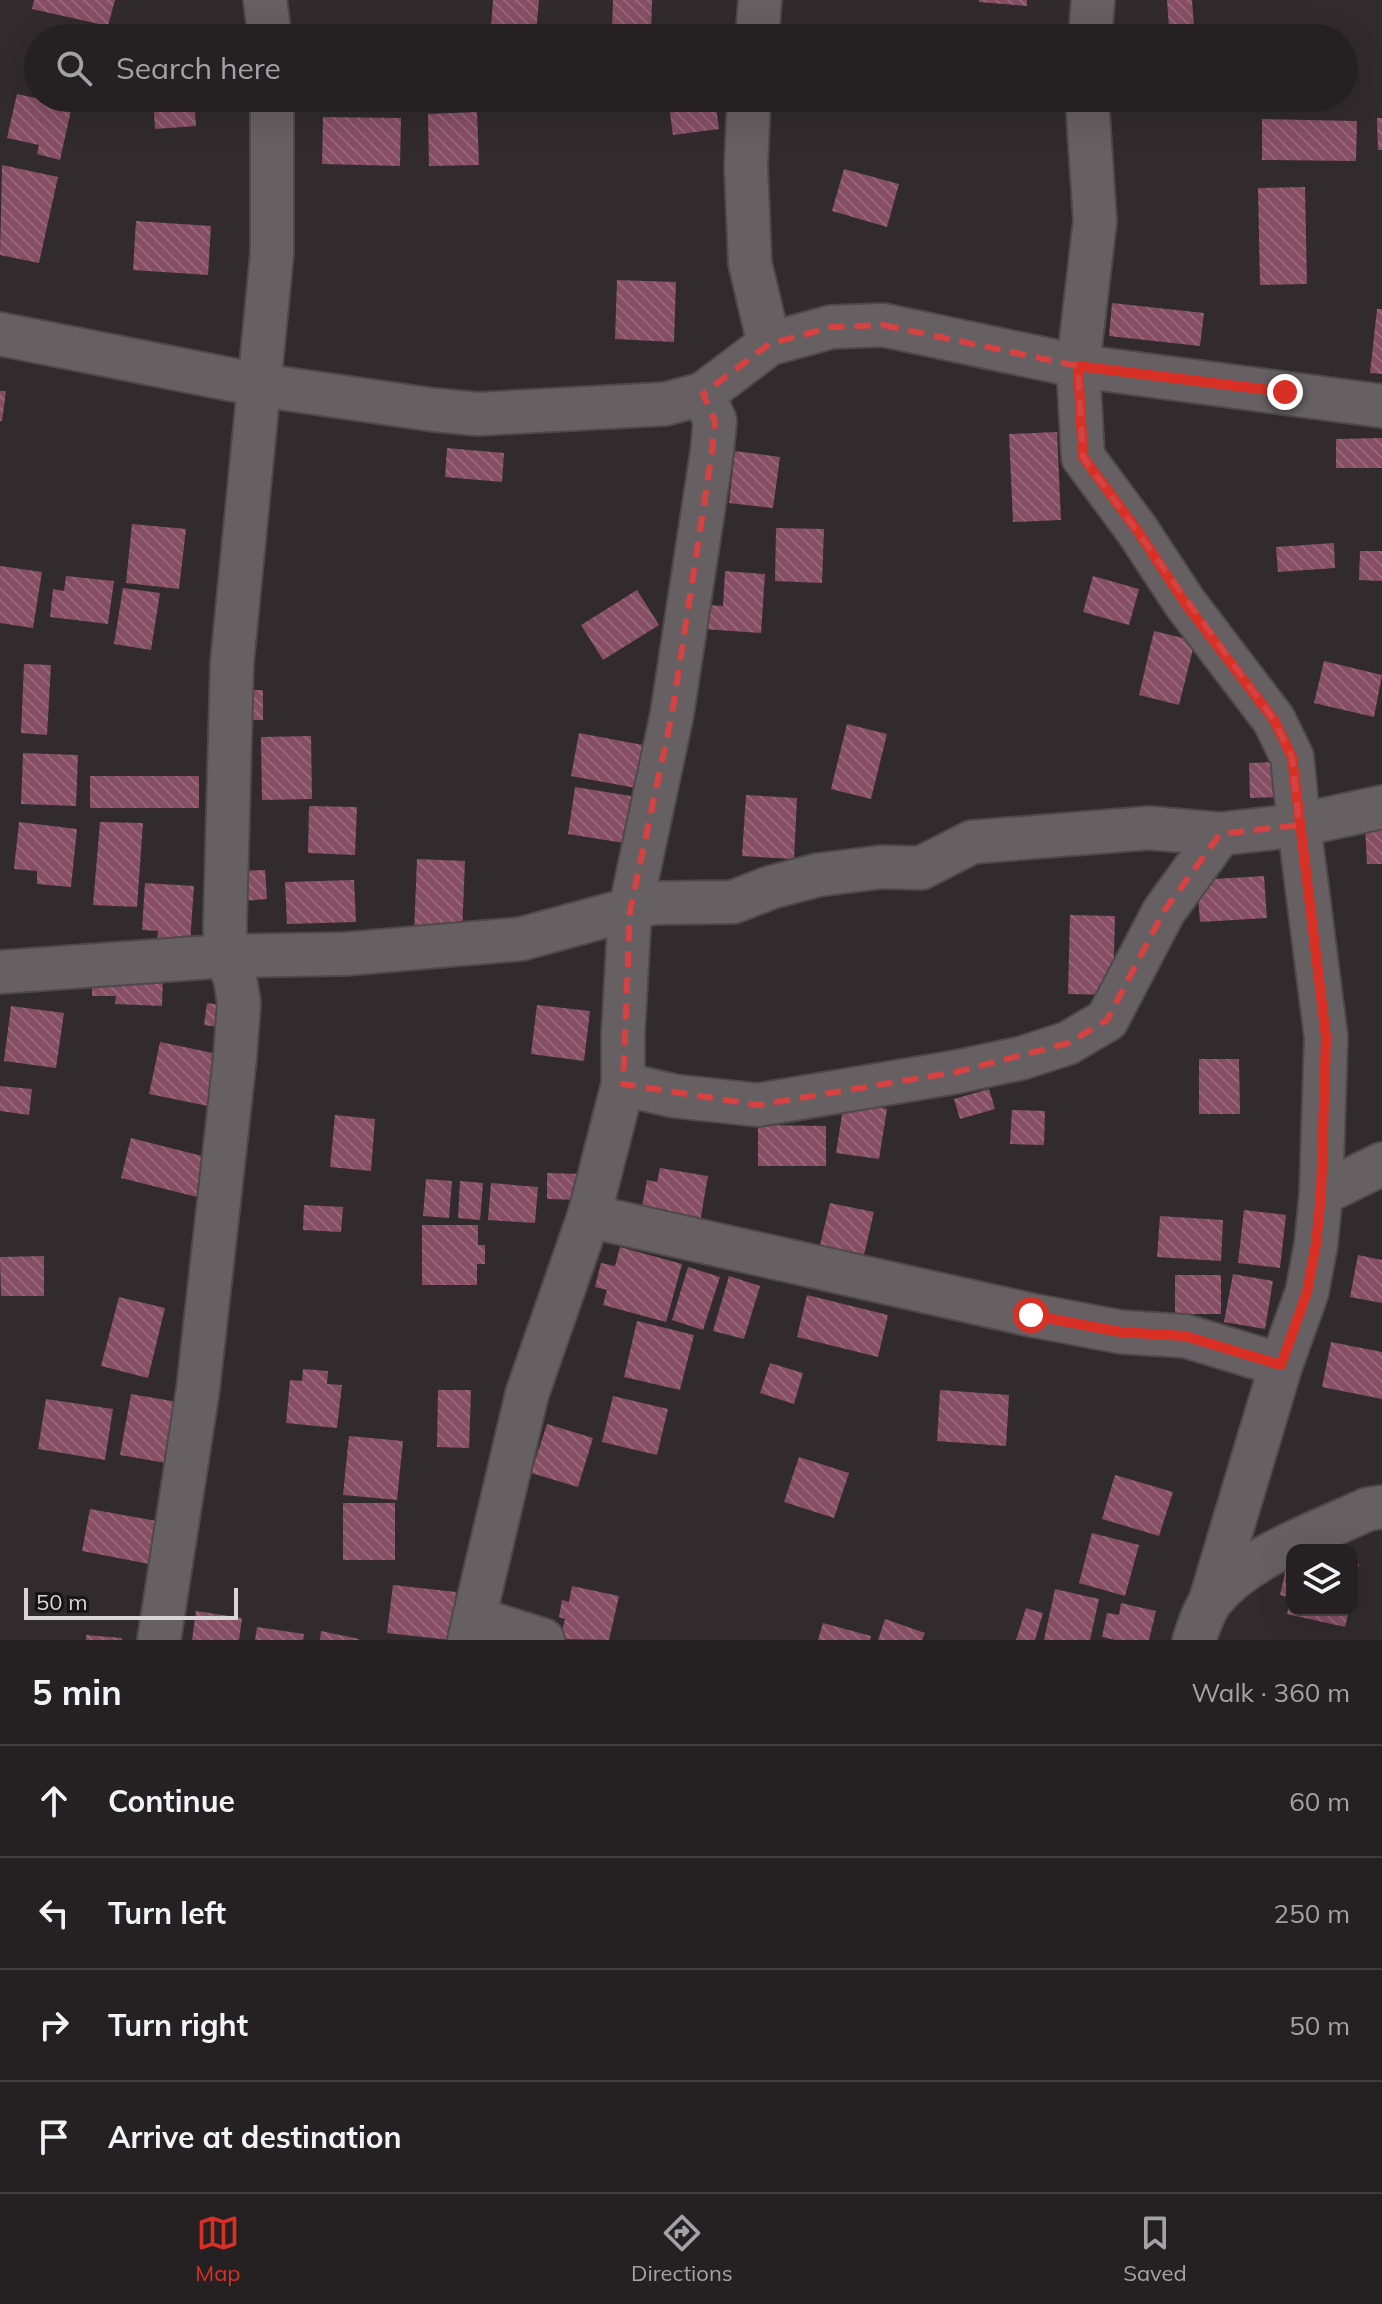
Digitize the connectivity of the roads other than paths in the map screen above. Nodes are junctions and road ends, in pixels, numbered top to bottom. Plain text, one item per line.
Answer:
1 (265, 0) edge
2 (760, 0) edge
3 (1093, 0) edge
4 (268, 24) edge
5 (758, 24) edge
6 (1091, 24) edge
7 (272, 112) edge
8 (748, 112) edge
9 (1088, 112) edge
10 (0, 334) edge
11 (769, 344) junction
12 (1078, 366) junction
13 (259, 385) junction
14 (703, 394) junction
15 (1382, 406) edge
16 (1382, 807) edge
17 (1299, 825) junction
18 (1220, 834) junction
19 (630, 911) junction
20 (225, 956) junction
21 (0, 972) edge
22 (623, 1084) junction
23 (1382, 1164) edge
24 (1321, 1194) junction
25 (589, 1216) junction
26 (1281, 1365) junction
27 (1382, 1507) edge
28 (1202, 1621) edge
29 (471, 1629) edge
30 (159, 1640) edge
31 (543, 1640) edge

1 - 4 street
2 - 5 street
3 - 6 street
7 - 13 street
8 - 11 street
9 - 12 street
10 - 13 street
11 - 12 street
11 - 14 street
12 - 15 street
12 - 17 street
13 - 14 street
13 - 20 street
14 - 19 street
16 - 17 street
17 - 18 street
17 - 24 street
18 - 19 street
18 - 22 street
19 - 20 street
19 - 22 street
20 - 21 street
20 - 30 street
22 - 25 street
23 - 24 street
24 - 26 street
25 - 26 street
25 - 29 street
26 - 28 street
27 - 28 street
29 - 31 street

